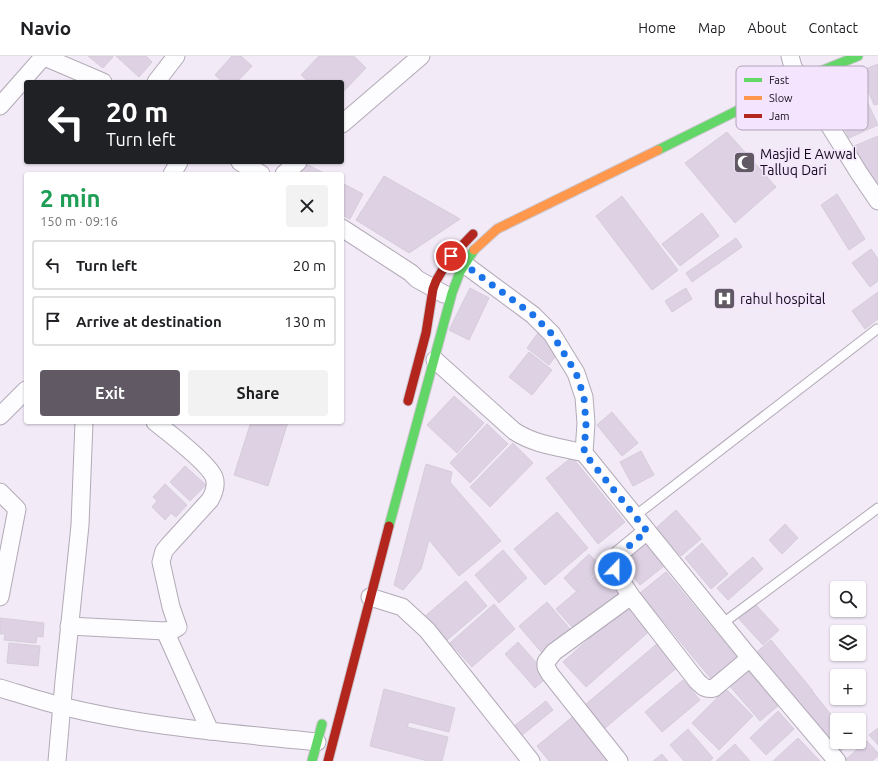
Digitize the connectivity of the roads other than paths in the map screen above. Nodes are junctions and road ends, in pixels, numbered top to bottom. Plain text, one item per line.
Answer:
1 (43, 56) edge
2 (176, 56) edge
3 (421, 56) edge
4 (858, 56) edge
5 (800, 66) edge
6 (98, 80) edge
7 (158, 80) edge
8 (736, 99) edge
9 (0, 106) edge
10 (344, 122) edge
11 (833, 130) edge
12 (244, 164) edge
13 (296, 164) edge
14 (258, 172) edge
15 (286, 172) edge
16 (878, 201) edge
17 (344, 229) edge
18 (480, 229) dead end
19 (458, 260) junction
20 (436, 282) junction
21 (453, 289) junction
22 (877, 329) dead end
23 (435, 360) junction
24 (24, 392) edge
25 (406, 409) dead end
26 (0, 416) edge
27 (84, 424) edge
28 (157, 424) edge
29 (584, 453) junction
30 (0, 492) edge
31 (878, 508) edge
32 (635, 516) junction
33 (647, 531) junction
34 (631, 596) junction
35 (0, 597) edge
36 (370, 597) junction
37 (723, 623) junction
38 (69, 626) junction
39 (170, 630) junction
40 (750, 658) junction
41 (0, 688) edge
42 (62, 706) junction
43 (325, 712) dead end
44 (210, 731) junction
45 (317, 742) junction
46 (58, 761) edge
47 (312, 761) edge
48 (328, 761) edge
49 (531, 761) edge
50 (619, 761) edge
51 (837, 761) edge

1 - 6 street
1 - 9 street
2 - 7 street
3 - 10 street
4 - 5 highway
8 - 19 highway
11 - 16 street
12 - 14 street
13 - 15 street
17 - 20 street
18 - 19 highway
19 - 20 highway
19 - 21 highway
19 - 29 street
20 - 21 street
20 - 25 highway
21 - 23 highway
22 - 32 lane
23 - 29 street
23 - 36 highway
24 - 26 street
27 - 38 street
28 - 39 street
29 - 32 street
30 - 35 street
31 - 37 lane
32 - 33 street
33 - 34 street
33 - 37 street
34 - 40 street
34 - 50 street
36 - 48 highway
36 - 49 street
37 - 40 street
38 - 39 street
38 - 42 street
39 - 44 street
40 - 51 street
41 - 42 street
42 - 44 street
42 - 46 street
43 - 45 highway
44 - 45 street
45 - 47 highway

